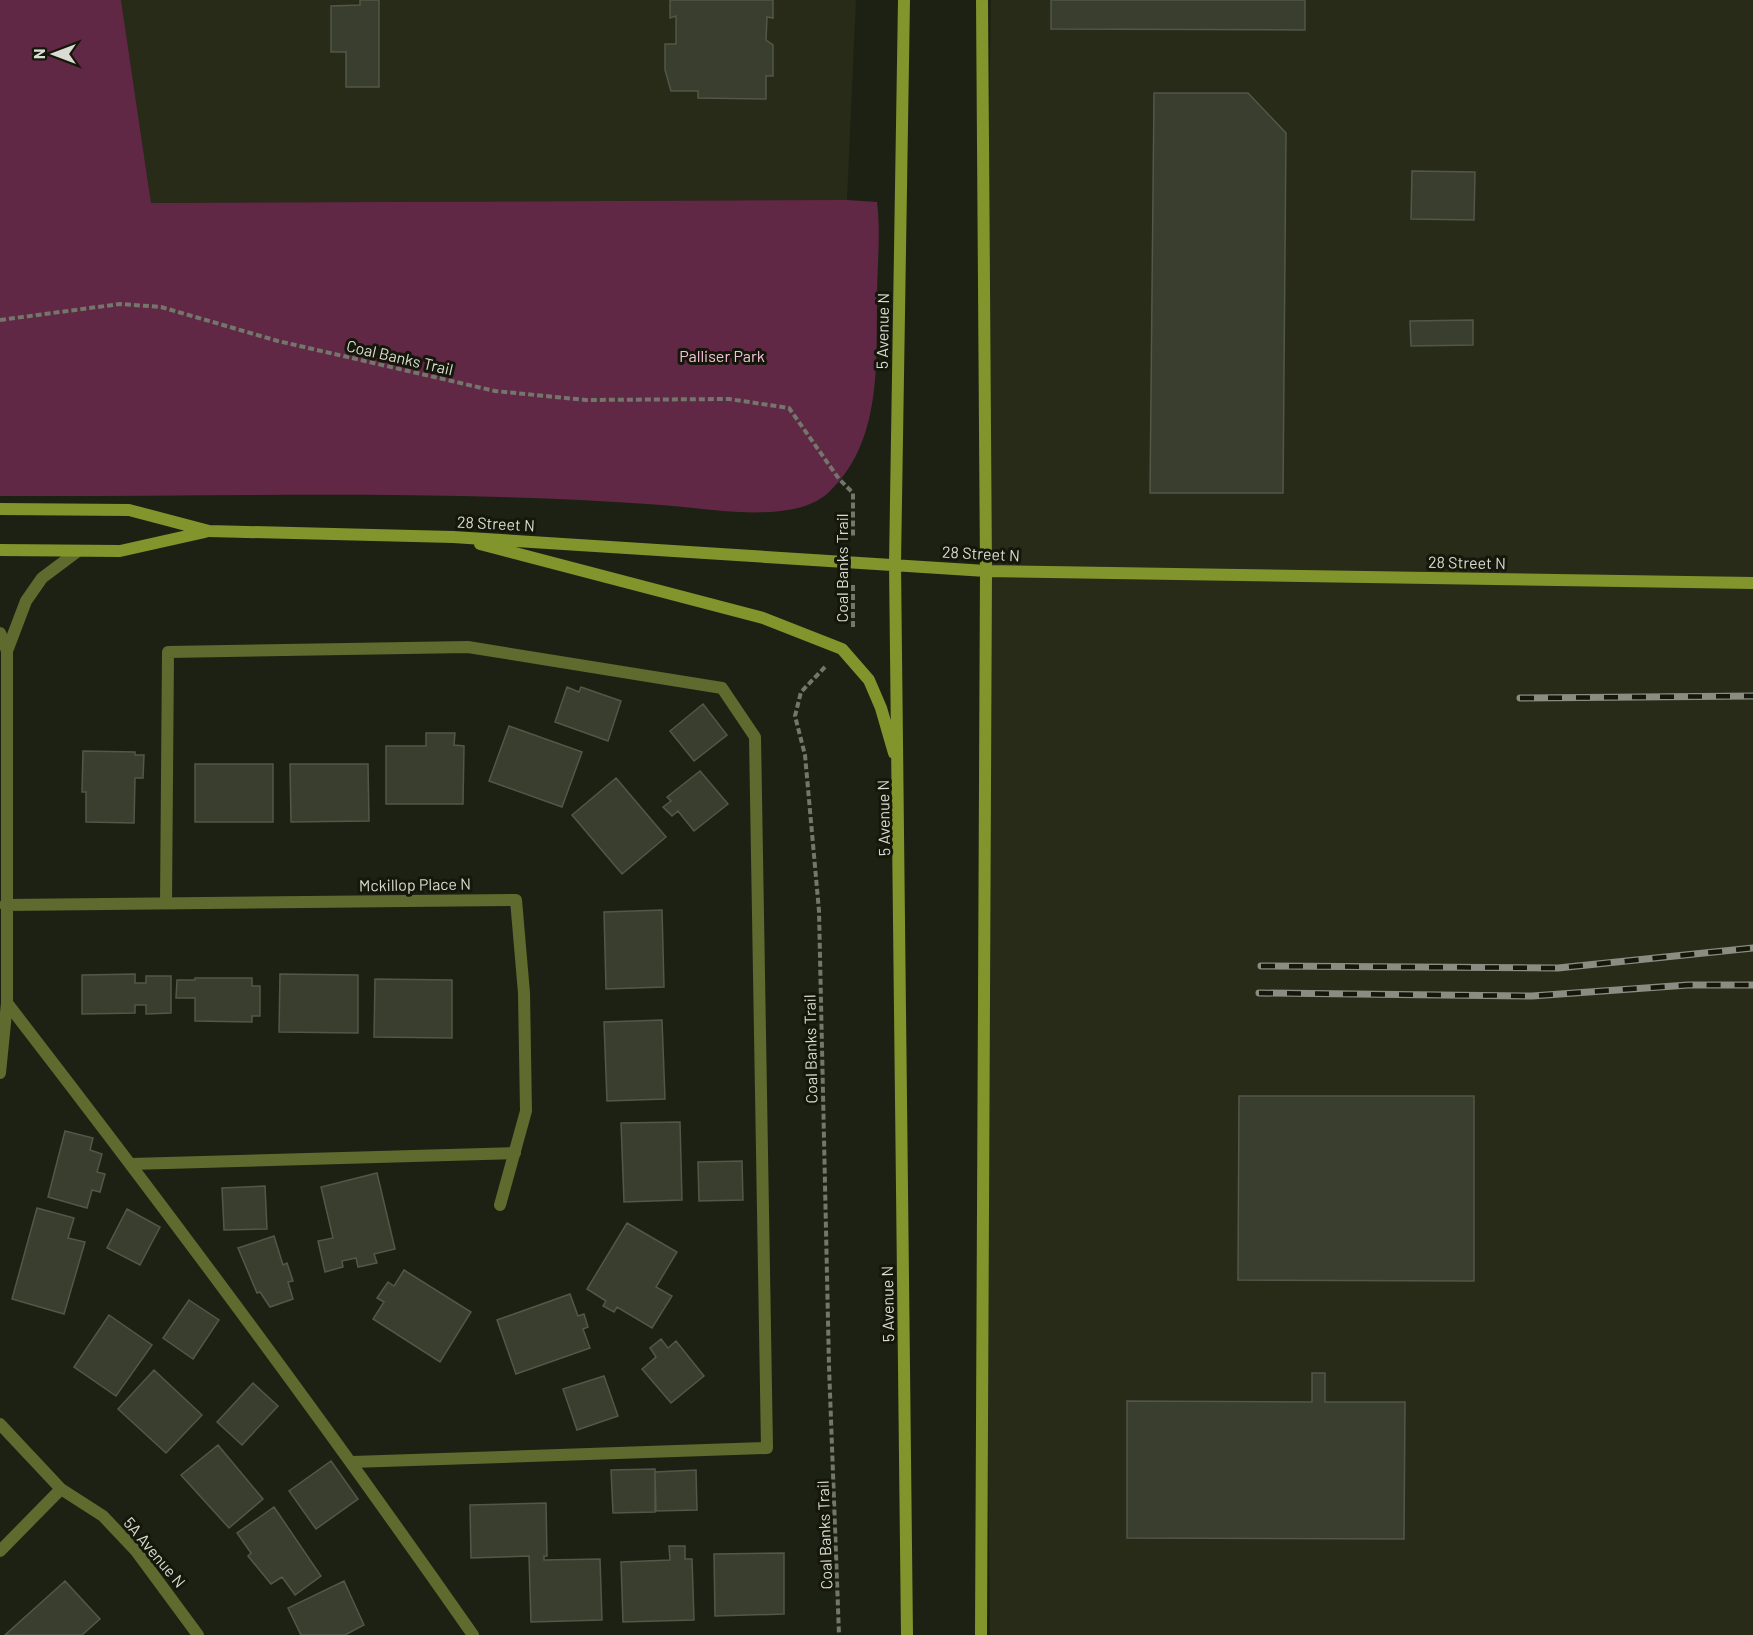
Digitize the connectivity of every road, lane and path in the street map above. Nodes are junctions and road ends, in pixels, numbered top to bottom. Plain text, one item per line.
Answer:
1 (904, 0) edge
2 (982, 0) edge
3 (0, 320) edge
4 (0, 508) edge
5 (209, 531) junction
6 (453, 537) junction
7 (0, 550) edge
8 (78, 551) junction
9 (853, 562) junction
10 (895, 564) junction
11 (986, 572) junction
12 (1753, 583) edge
13 (0, 633) edge
14 (842, 649) junction
15 (7, 651) junction
16 (899, 771) junction
17 (166, 903) junction
18 (5, 905) junction
19 (6, 1003) junction
20 (1, 1065) edge
21 (515, 1153) junction
22 (131, 1164) junction
23 (500, 1205) dead end
24 (0, 1424) edge
25 (352, 1462) junction
26 (61, 1489) junction
27 (0, 1551) edge
28 (198, 1635) edge
29 (472, 1635) edge
30 (839, 1635) edge
31 (907, 1635) edge
32 (981, 1635) edge

1 - 10 main road, 5 Avenue N
2 - 11 main road
3 - 9 path, Coal Banks Trail
4 - 5 main road, 28 Street N
5 - 6 main road, 28 Street N
5 - 8 main road, 28 Street N
6 - 9 main road, 28 Street N
6 - 14 main road
7 - 8 main road, 28 Street N
8 - 15 street
9 - 10 main road, 28 Street N
9 - 14 path, Coal Banks Trail
10 - 11 main road, 28 Street N
10 - 16 main road, 5 Avenue N
11 - 12 main road, 28 Street N
11 - 32 main road
13 - 15 street
14 - 16 main road
14 - 30 path, Coal Banks Trail
15 - 18 street
16 - 31 main road, 5 Avenue N
17 - 18 street, Mckillop Place N
17 - 21 street, Mckillop Place N
17 - 25 street
18 - 19 street
19 - 20 street
19 - 22 street
21 - 22 street
21 - 23 street, Mckillop Place N
22 - 25 street
24 - 26 street, 5A Avenue N
25 - 29 street
26 - 27 street
26 - 28 street, 5A Avenue N

